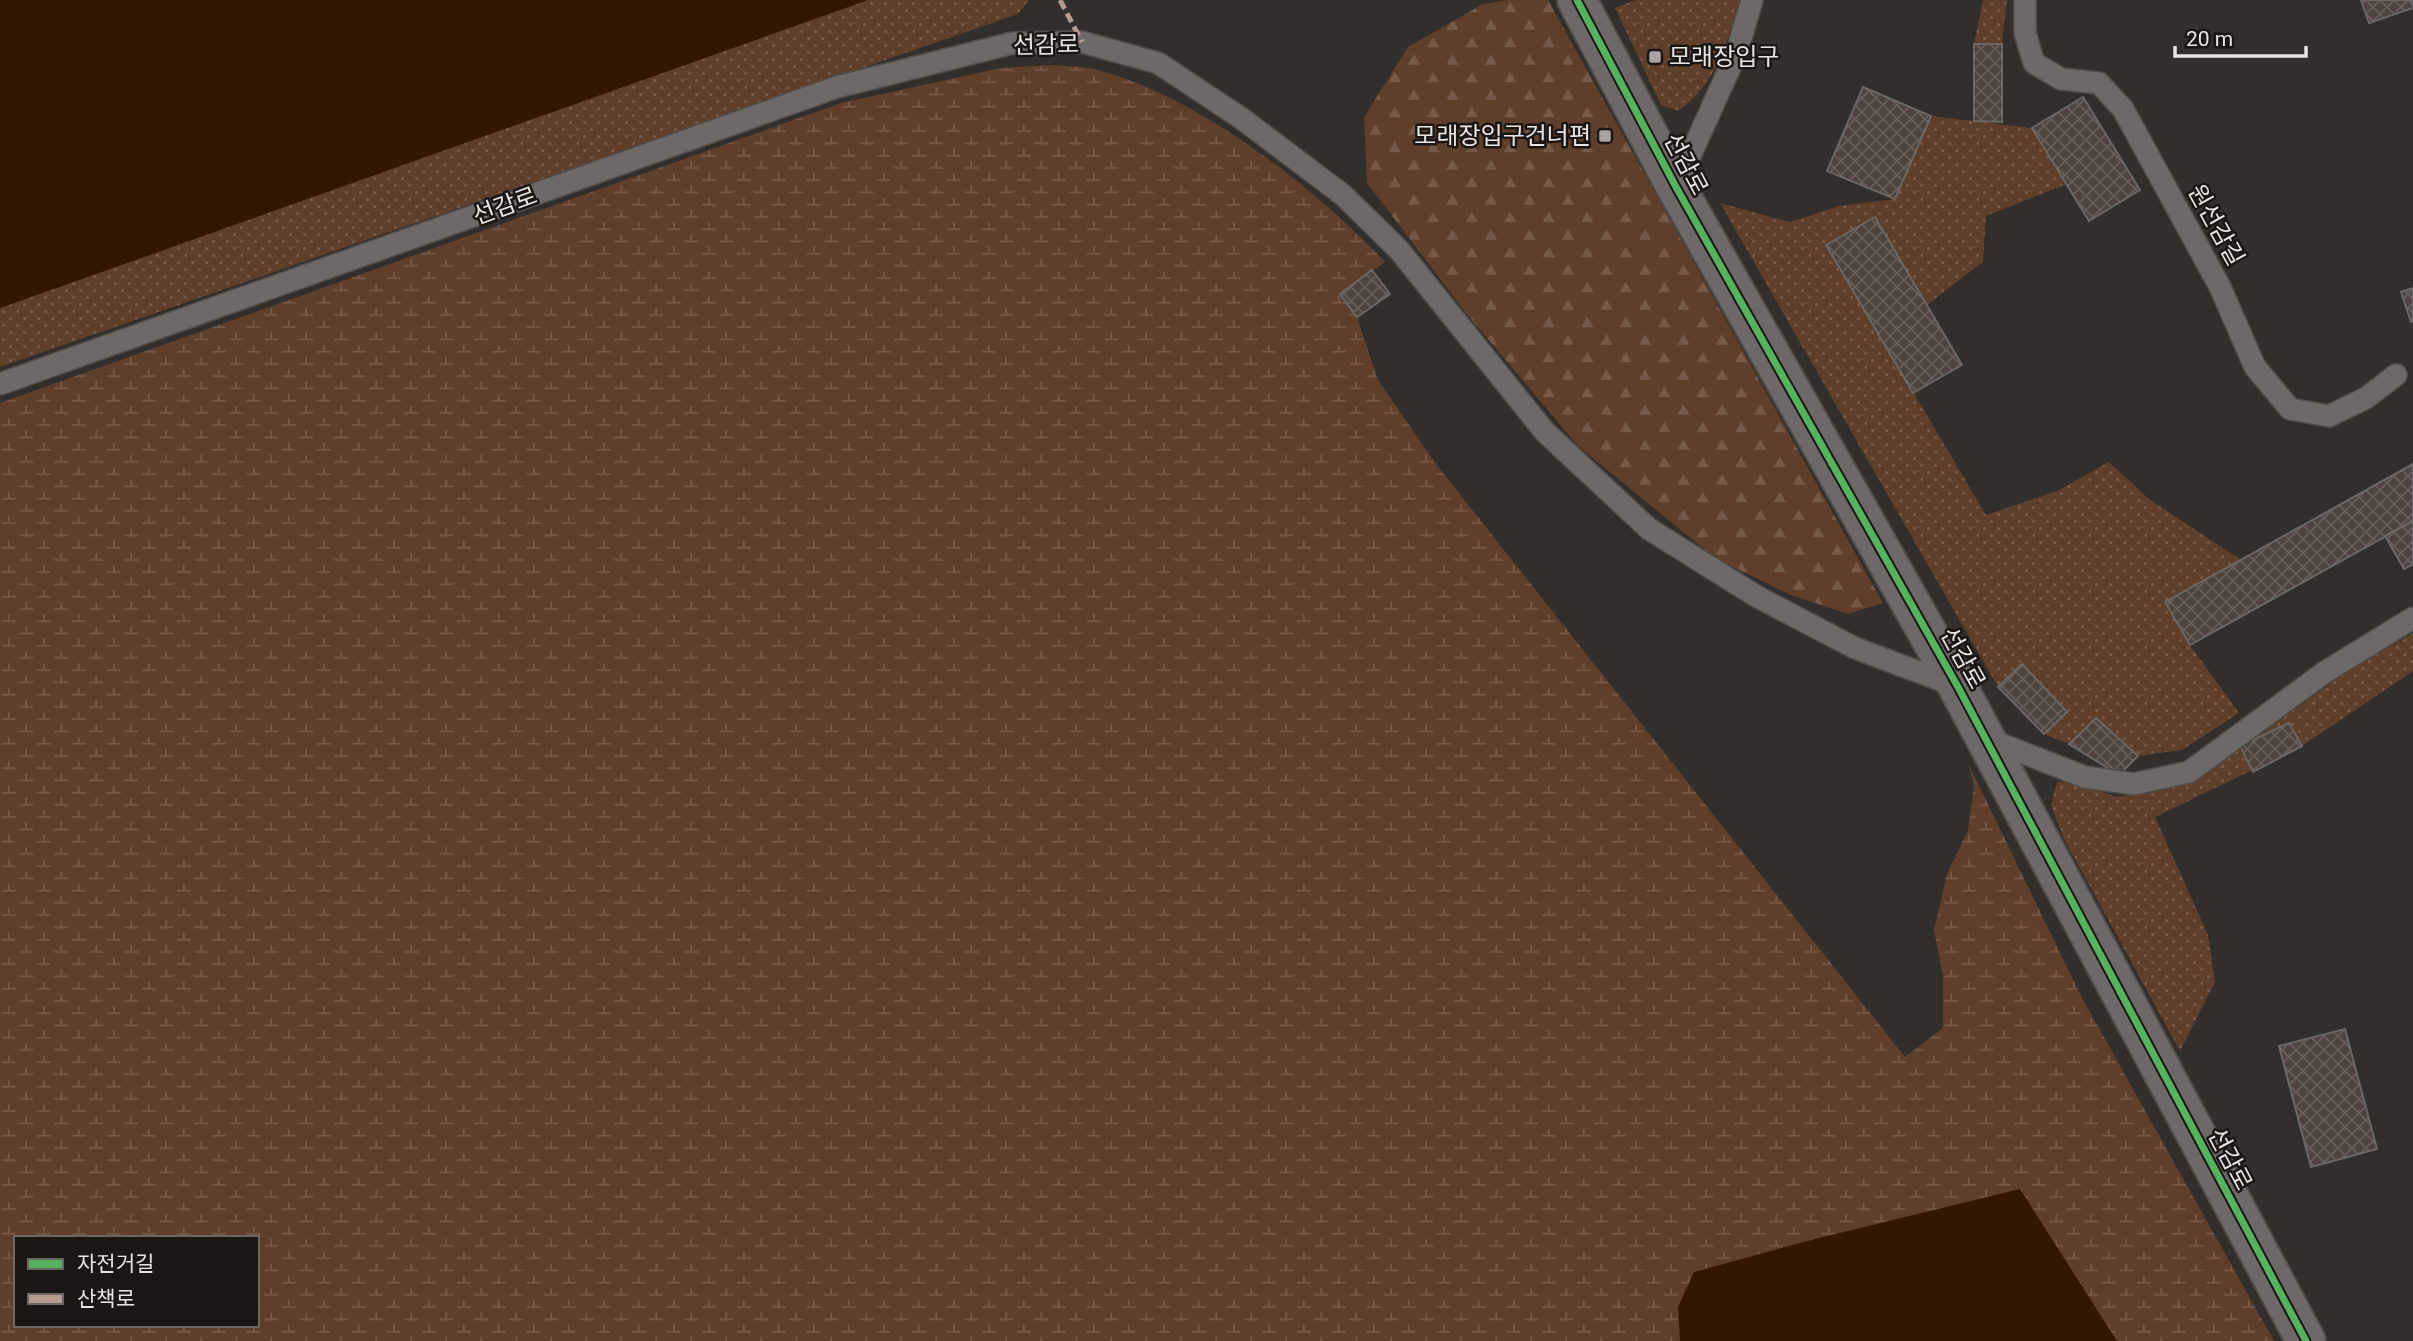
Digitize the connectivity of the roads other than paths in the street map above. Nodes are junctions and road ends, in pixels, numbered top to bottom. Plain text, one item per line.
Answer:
1 (1577, 0) edge
2 (1752, 0) edge
3 (2025, 0) edge
4 (1676, 187) junction
5 (2396, 375) dead end
6 (0, 384) edge
7 (2413, 618) edge
8 (1958, 687) junction
9 (1983, 737) junction
10 (2306, 1341) edge

1 - 4 street, 선감로
2 - 4 lane
3 - 5 lane, 원선감길
4 - 8 street, 선감로
6 - 8 lane, 선감로
7 - 9 lane
8 - 9 street, 선감로
9 - 10 street, 선감로

